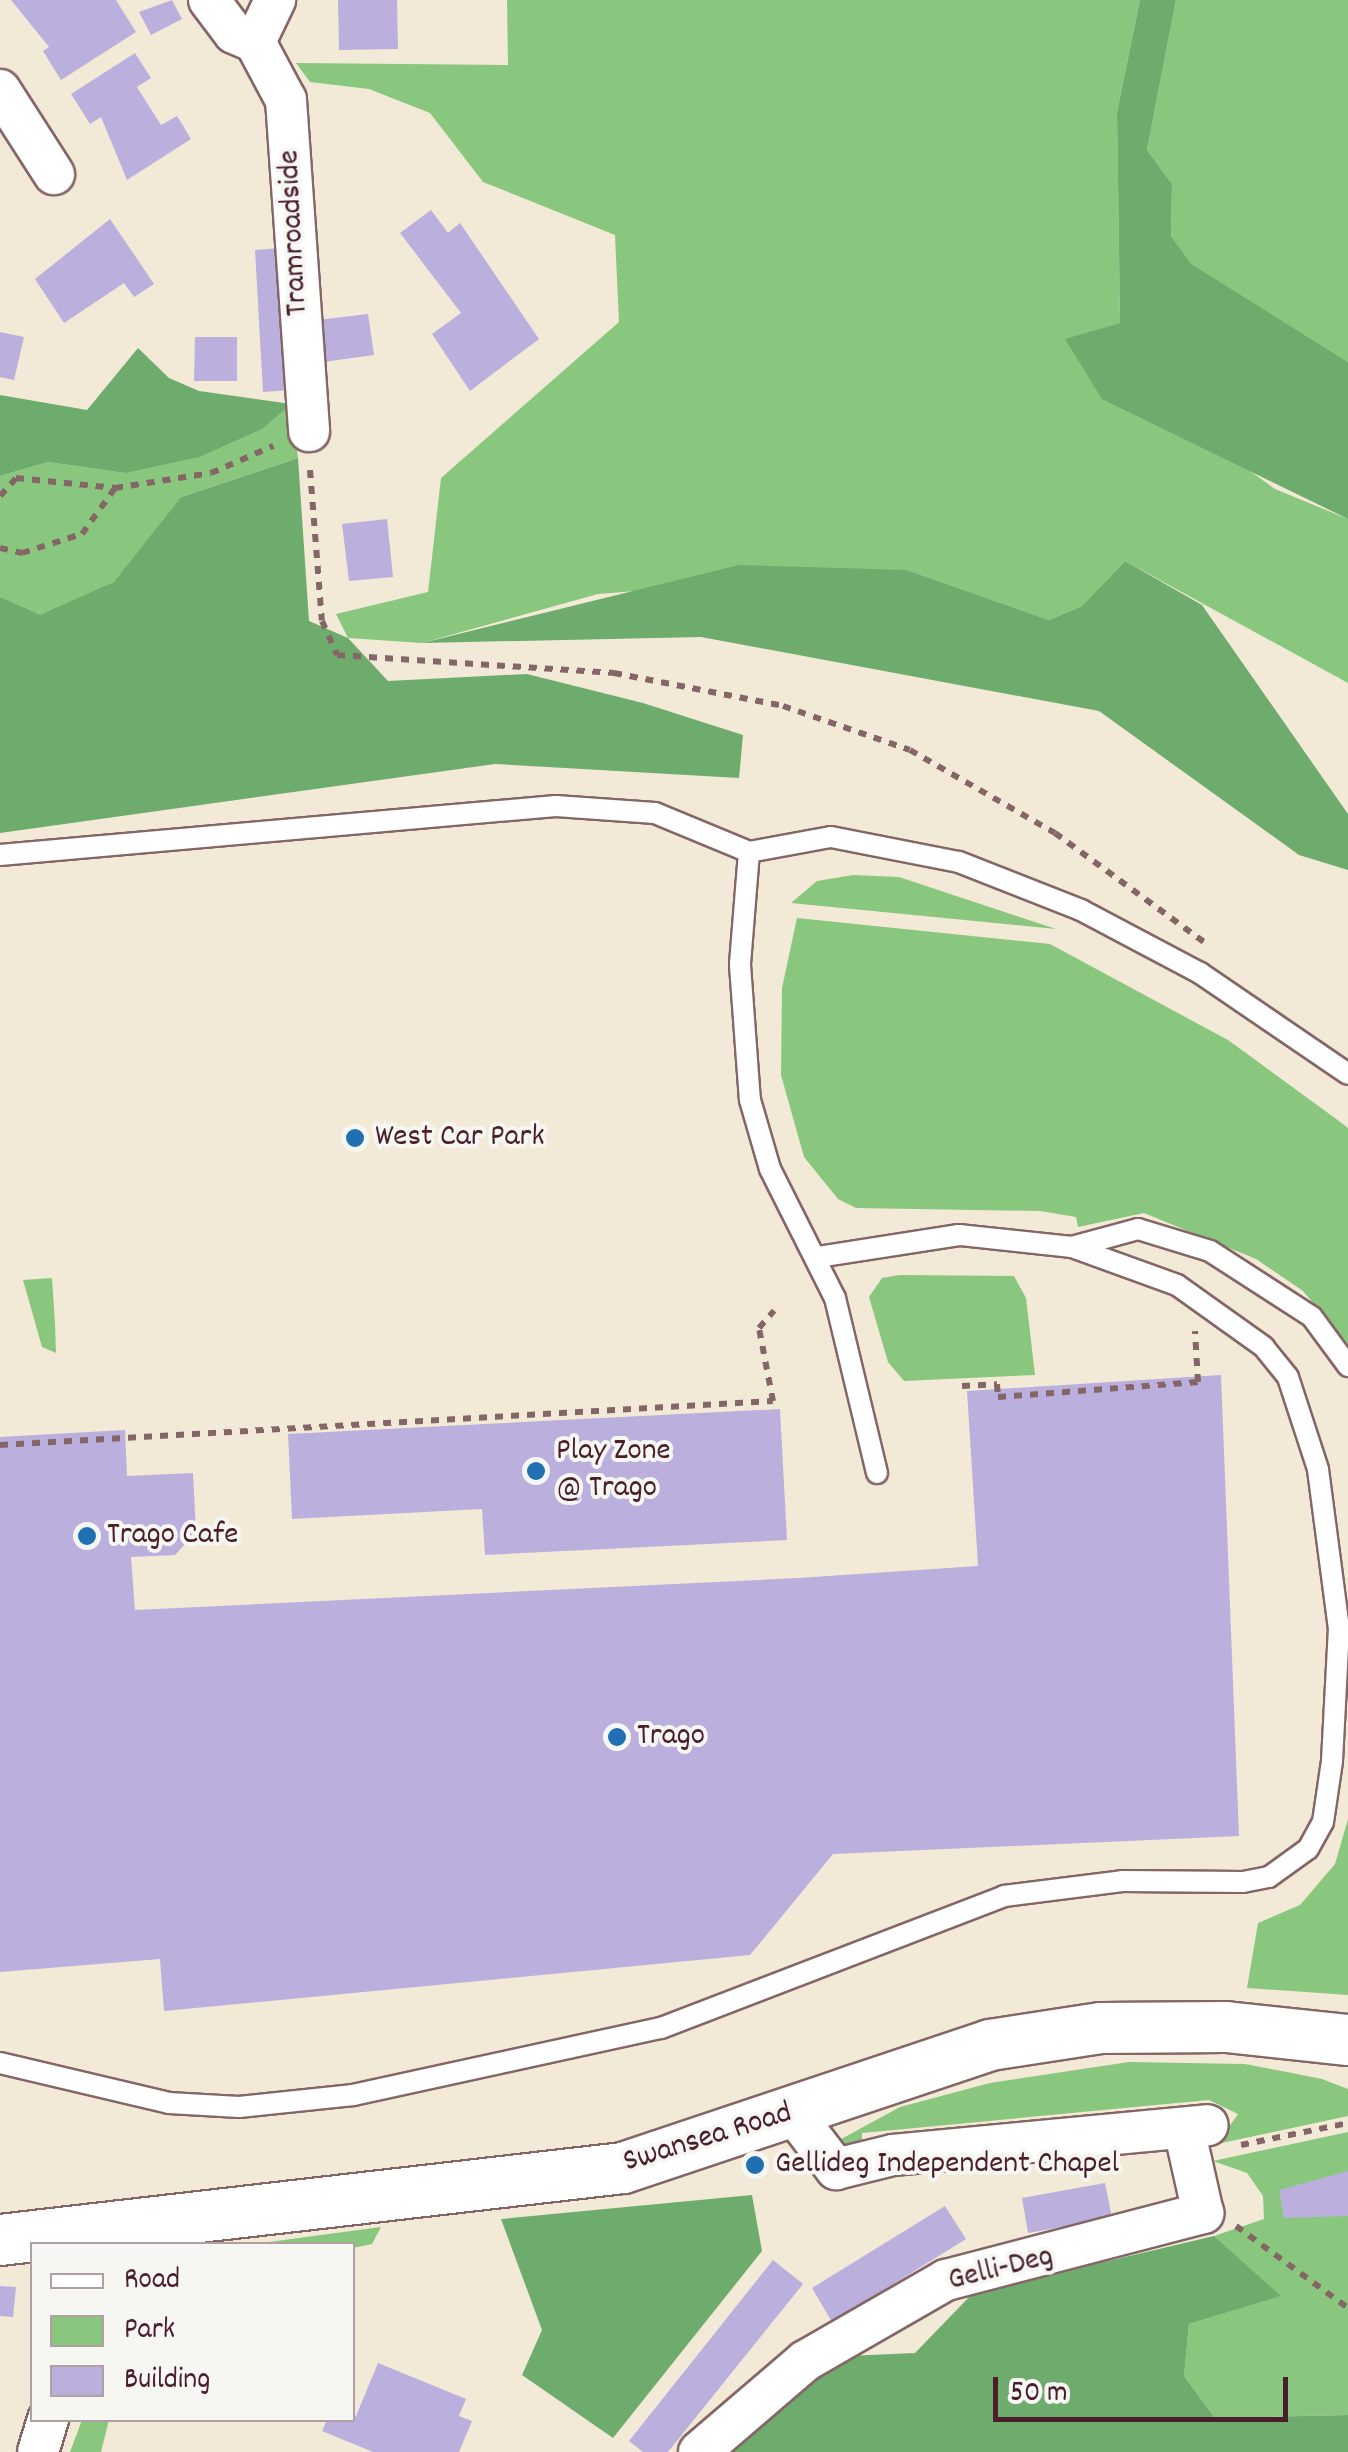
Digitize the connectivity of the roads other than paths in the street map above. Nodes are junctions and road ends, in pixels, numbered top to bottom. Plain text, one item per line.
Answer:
1 (209, 0) edge
2 (274, 0) edge
3 (254, 42) junction
4 (0, 90) edge
5 (54, 174) dead end
6 (309, 431) road end
7 (749, 852) junction
8 (0, 856) edge
9 (1348, 1074) edge
10 (1072, 1247) junction
11 (819, 1257) junction
12 (1348, 1366) edge
13 (878, 1472) dead end
14 (1346, 2043) edge
15 (0, 2063) edge
16 (792, 2113) junction
17 (76, 2238) edge
18 (0, 2240) edge
19 (47, 2422) edge
20 (38, 2452) edge
21 (700, 2452) edge

1 - 3 street
2 - 3 street
3 - 6 street, Tramroadside
4 - 5 street
7 - 8 lane
7 - 9 lane
7 - 11 lane
10 - 11 lane
10 - 12 lane
10 - 15 lane
11 - 13 lane
14 - 16 street, Swansea Road
16 - 17 street, Swansea Road
16 - 21 street, Gelli-Deg
17 - 18 street, Swansea Road
19 - 20 street

